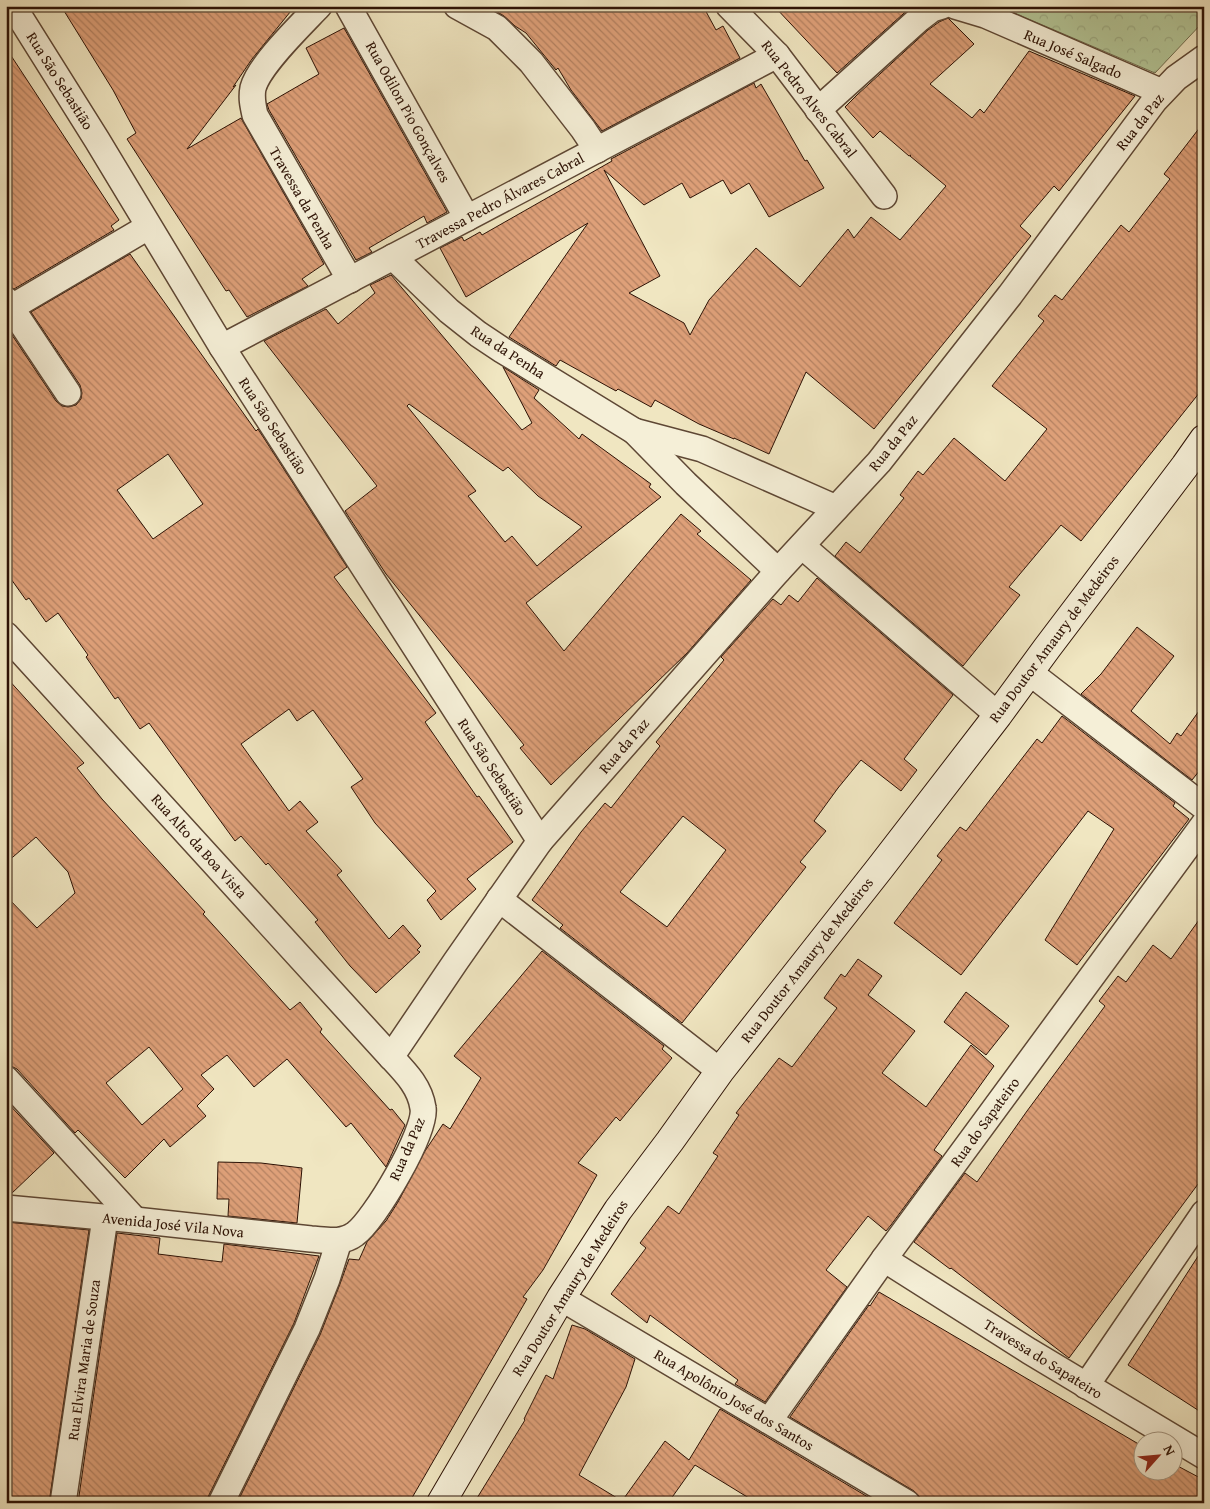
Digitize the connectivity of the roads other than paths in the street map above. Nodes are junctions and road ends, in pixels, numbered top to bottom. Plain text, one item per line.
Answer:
1 (13, 6) edge
2 (319, 6) edge
3 (348, 6) edge
4 (457, 6) edge
5 (729, 6) edge
6 (942, 6) edge
7 (955, 6) edge
8 (777, 55) junction
9 (1204, 58) edge
10 (1162, 92) junction
11 (818, 110) junction
12 (597, 150) junction
13 (884, 196) dead end
14 (467, 218) junction
15 (148, 227) junction
16 (393, 257) junction
17 (350, 280) junction
18 (9, 304) edge
19 (222, 348) junction
20 (68, 393) dead end
21 (634, 431) junction
22 (1204, 439) edge
23 (836, 508) junction
24 (802, 546) junction
25 (778, 571) junction
26 (6, 635) edge
27 (1029, 672) junction
28 (998, 714) junction
29 (1204, 807) edge
30 (1204, 824) edge
31 (540, 841) junction
32 (499, 899) junction
33 (392, 1058) junction
34 (720, 1071) junction
35 (6, 1079) edge
36 (6, 1208) edge
37 (1204, 1213) edge
38 (105, 1218) junction
39 (135, 1220) junction
40 (340, 1241) junction
41 (884, 1260) junction
42 (561, 1298) junction
43 (1086, 1386) junction
44 (769, 1421) junction
45 (1204, 1456) edge
46 (63, 1503) edge
47 (220, 1503) edge
48 (441, 1503) edge
49 (907, 1503) edge

1 - 15 street, Rua São Sebastião
2 - 17 street, Travessa da Penha
3 - 14 street, Rua Odilon Pio Gonçalves
4 - 12 street
5 - 8 street, Rua Pedro Alves Cabral
6 - 11 street
7 - 10 street, Rua José Salgado
8 - 11 street, Rua Pedro Alves Cabral
8 - 12 street, Travessa Pedro Álvares Cabral
9 - 10 street, Rua da Paz
10 - 23 street, Rua da Paz
11 - 13 street, Rua Pedro Alves Cabral
12 - 14 street, Travessa Pedro Álvares Cabral
14 - 16 street, Travessa Pedro Álvares Cabral
15 - 18 street
15 - 19 street, Rua São Sebastião
16 - 17 street, Travessa Pedro Álvares Cabral
16 - 21 street, Rua da Penha
17 - 19 street, Travessa Pedro Álvares Cabral
18 - 20 street
19 - 31 street, Rua São Sebastião
21 - 23 street, Rua da Penha
21 - 25 street, Rua da Penha
22 - 27 street, Rua Doutor Amaury de Medeiros
23 - 24 street, Rua da Paz
24 - 25 street, Rua da Paz
24 - 28 street
25 - 31 street, Rua da Paz
26 - 33 street, Rua Alto da Boa Vista
27 - 28 street, Rua Doutor Amaury de Medeiros
27 - 29 street
28 - 34 street, Rua Doutor Amaury de Medeiros
30 - 41 street, Rua do Sapateiro
31 - 32 street, Rua da Paz
32 - 33 street, Rua da Paz
32 - 34 street
33 - 40 street, Rua da Paz
34 - 42 street, Rua Doutor Amaury de Medeiros
35 - 39 street
36 - 38 street, Avenida José Vila Nova
37 - 43 street
38 - 39 street, Avenida José Vila Nova
38 - 46 street, Rua Elvira Maria de Souza
39 - 40 street, Avenida José Vila Nova
40 - 47 street
41 - 43 street, Travessa do Sapateiro
41 - 44 street, Rua do Sapateiro
42 - 44 street, Rua Apolônio José dos Santos
42 - 48 street, Rua Doutor Amaury de Medeiros
43 - 45 street, Travessa do Sapateiro
44 - 49 street, Rua Apolônio José dos Santos

